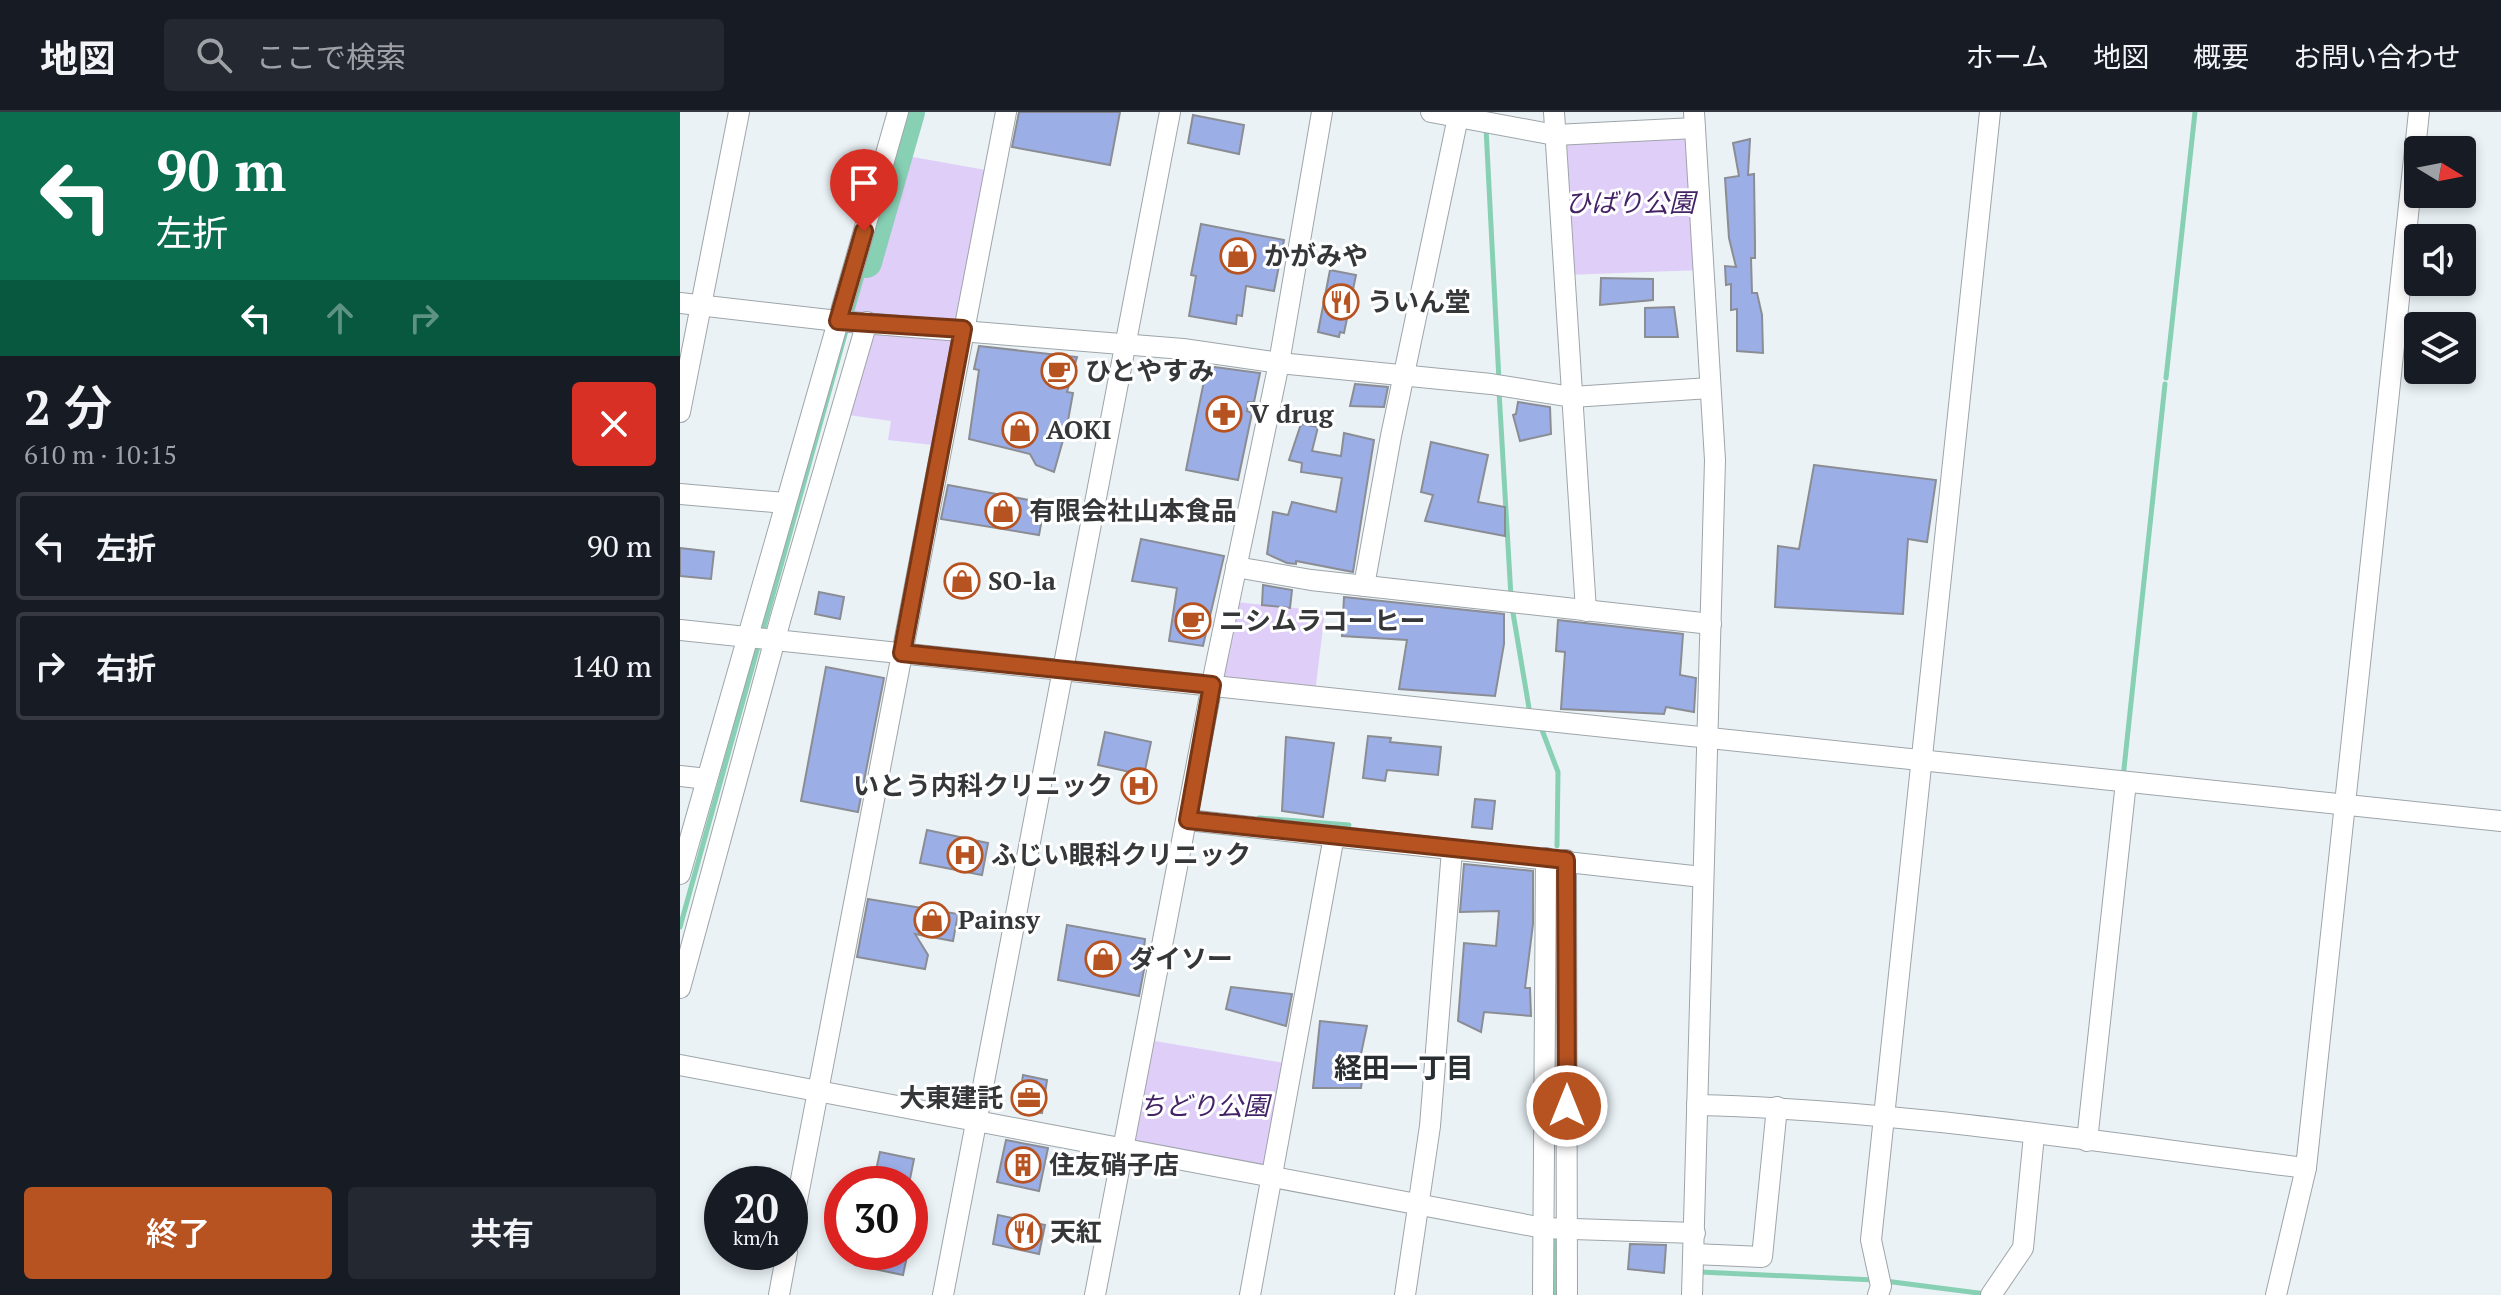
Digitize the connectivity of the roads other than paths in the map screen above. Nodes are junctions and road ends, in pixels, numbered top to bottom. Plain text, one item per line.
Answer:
1 (739, 112) edge
2 (898, 112) edge
3 (1006, 112) edge
4 (1170, 112) edge
5 (1322, 112) edge
6 (1431, 112) edge
7 (1554, 112) edge
8 (1990, 112) edge
9 (2419, 112) edge
10 (1458, 117) junction
11 (1695, 120) edge
12 (1555, 135) junction
13 (680, 303) edge
14 (702, 306) junction
15 (838, 321) junction
16 (867, 322) junction
17 (963, 329) junction
18 (1127, 344) junction
19 (1279, 363) junction
20 (1403, 375) junction
21 (1710, 388) junction
22 (1572, 397) junction
23 (680, 412) edge
24 (680, 494) edge
25 (785, 503) junction
26 (1236, 567) junction
27 (1364, 586) junction
28 (1586, 611) junction
29 (1711, 624) junction
30 (680, 630) edge
31 (746, 637) junction
32 (776, 640) junction
33 (902, 653) junction
34 (1064, 671) junction
35 (1212, 685) junction
36 (1708, 737) junction
37 (1921, 760) junction
38 (680, 776) edge
39 (707, 779) junction
40 (2126, 782) junction
41 (2345, 805) junction
42 (1188, 820) junction
43 (2501, 821) edge
44 (1334, 836) junction
45 (1452, 850) junction
46 (1556, 859) junction
47 (680, 874) edge
48 (1702, 877) junction
49 (680, 988) edge
50 (680, 1065) edge
51 (818, 1091) junction
52 (1697, 1105) junction
53 (1777, 1107) junction
54 (1884, 1117) junction
55 (977, 1122) junction
56 (2034, 1135) junction
57 (2087, 1141) junction
58 (1125, 1150) junction
59 (804, 1166) edge
60 (2306, 1168) junction
61 (1272, 1179) junction
62 (1421, 1207) junction
63 (1543, 1228) junction
64 (1568, 1229) junction
65 (1695, 1244) junction
66 (784, 1270) edge
67 (779, 1295) edge
68 (943, 1295) edge
69 (1095, 1295) edge
70 (1250, 1295) edge
71 (1405, 1295) edge
72 (1543, 1295) edge
73 (1567, 1295) edge
74 (1692, 1295) edge
75 (1878, 1295) edge
76 (1991, 1295) edge
77 (2276, 1295) edge

1 - 14 street
2 - 15 street
3 - 17 street
4 - 18 street
5 - 19 street
6 - 10 street
7 - 12 street
8 - 37 street
9 - 41 street
10 - 12 street
10 - 20 street
11 - 12 street
11 - 21 street
12 - 22 street
13 - 14 street
14 - 15 street
14 - 23 street
15 - 16 street
15 - 25 street
16 - 17 street
16 - 32 street
17 - 18 street
17 - 33 street
18 - 19 street
18 - 34 street
19 - 20 street
19 - 26 street
20 - 22 street
20 - 27 street
21 - 22 street
21 - 29 street
22 - 28 street
24 - 25 street
25 - 31 street
26 - 27 street
26 - 35 street
27 - 28 street
28 - 29 street
29 - 36 street
30 - 31 street
31 - 32 street
31 - 39 street
32 - 33 street
32 - 49 street
33 - 34 street
33 - 51 street
34 - 35 street
34 - 55 street
35 - 36 street
35 - 42 street
36 - 37 street
36 - 48 street
37 - 40 street
37 - 54 street
38 - 39 street
39 - 47 street
40 - 41 street
40 - 57 street
41 - 43 street
41 - 60 street
42 - 44 street
42 - 58 street
44 - 45 street
44 - 61 street
45 - 46 street
45 - 62 street
46 - 48 street
46 - 63 street
46 - 64 street
48 - 52 street
50 - 51 street
51 - 55 street
51 - 59 street
52 - 53 street
52 - 65 street
53 - 54 street
53 - 65 street
54 - 56 street
54 - 75 street
55 - 58 street
55 - 68 street
56 - 57 street
56 - 76 street
57 - 60 street
58 - 61 street
58 - 69 street
60 - 77 street
61 - 62 street
61 - 70 street
62 - 63 street
62 - 71 street
63 - 64 street
63 - 72 street
64 - 65 street
64 - 73 street
65 - 74 street
66 - 67 street

